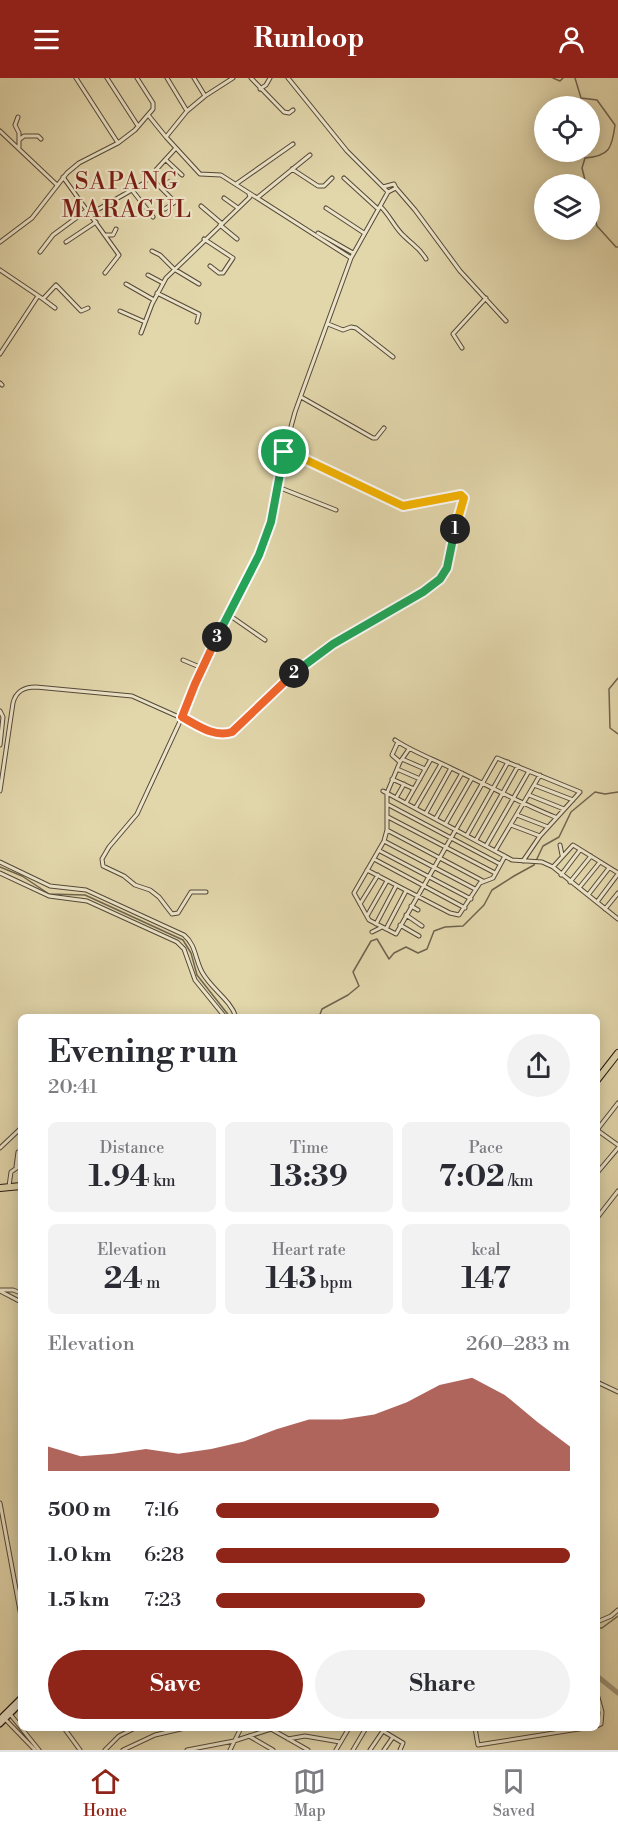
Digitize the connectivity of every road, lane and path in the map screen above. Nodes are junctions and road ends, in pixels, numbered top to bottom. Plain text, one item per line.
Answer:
1 (76, 78) edge
2 (106, 78) edge
3 (137, 78) edge
4 (167, 78) edge
5 (194, 78) edge
6 (233, 78) edge
7 (251, 78) edge
8 (270, 78) edge
9 (288, 78) edge
10 (260, 89) junction
11 (205, 96) junction
12 (293, 110) dead end
13 (187, 111) junction
14 (149, 116) junction
15 (18, 117) dead end
16 (138, 126) junction
17 (0, 131) edge
18 (166, 137) junction
19 (41, 139) dead end
20 (19, 140) junction
21 (118, 143) junction
22 (293, 144) dead end
23 (20, 149) junction
24 (175, 149) junction
25 (310, 155) dead end
26 (166, 160) junction
27 (292, 169) junction
28 (182, 175) dead end
29 (63, 177) junction
30 (150, 177) junction
31 (332, 178) dead end
32 (344, 178) dead end
33 (169, 182) dead end
34 (57, 184) junction
35 (236, 184) junction
36 (383, 187) junction
37 (396, 188) junction
38 (162, 189) junction
39 (132, 190) junction
40 (388, 192) junction
41 (249, 194) junction
42 (224, 198) dead end
43 (257, 198) junction
44 (201, 206) dead end
45 (379, 207) junction
46 (238, 208) junction
47 (326, 208) dead end
48 (165, 209) dead end
49 (87, 210) junction
50 (90, 214) junction
51 (153, 217) dead end
52 (96, 222) junction
53 (220, 224) junction
54 (116, 229) dead end
55 (318, 233) dead end
56 (364, 233) junction
57 (106, 235) junction
58 (204, 239) junction
59 (237, 239) dead end
60 (0, 242) edge
61 (66, 242) dead end
62 (152, 251) dead end
63 (40, 252) dead end
64 (354, 253) junction
65 (351, 258) junction
66 (426, 259) dead end
67 (210, 266) dead end
68 (174, 269) junction
69 (0, 270) edge
70 (105, 273) dead end
71 (148, 275) dead end
72 (126, 284) dead end
73 (163, 284) junction
74 (199, 284) dead end
75 (157, 293) junction
76 (38, 296) junction
77 (486, 298) junction
78 (43, 299) junction
79 (154, 300) junction
80 (55, 308) dead end
81 (88, 308) dead end
82 (120, 310) dead end
83 (506, 321) dead end
84 (146, 322) junction
85 (197, 322) dead end
86 (328, 324) junction
87 (141, 333) dead end
88 (462, 348) dead end
89 (0, 354) edge
90 (393, 357) dead end
91 (301, 397) junction
92 (384, 428) dead end
93 (284, 452) junction
94 (278, 487) junction
95 (336, 510) dead end
96 (229, 615) junction
97 (265, 640) dead end
98 (183, 660) dead end
99 (202, 668) junction
100 (0, 711) edge
101 (182, 717) junction
102 (0, 745) edge
103 (409, 749) junction
104 (431, 759) junction
105 (401, 760) junction
106 (508, 762) junction
107 (441, 764) junction
108 (518, 766) junction
109 (451, 768) junction
110 (397, 769) junction
111 (425, 769) junction
112 (529, 771) junction
113 (462, 773) junction
114 (540, 775) junction
115 (472, 778) junction
116 (392, 779) junction
117 (420, 779) junction
118 (482, 783) junction
119 (404, 784) junction
120 (534, 785) junction
121 (414, 789) junction
122 (493, 789) junction
123 (0, 791) edge
124 (385, 792) junction
125 (503, 794) junction
126 (529, 795) junction
127 (396, 798) junction
128 (513, 799) junction
129 (573, 800) junction
130 (406, 803) junction
131 (387, 804) junction
132 (523, 804) junction
133 (416, 807) junction
134 (564, 809) junction
135 (426, 813) junction
136 (517, 815) junction
137 (387, 817) junction
138 (436, 818) junction
139 (556, 818) junction
140 (446, 824) junction
141 (511, 825) junction
142 (548, 827) junction
143 (455, 829) junction
144 (387, 830) junction
145 (467, 835) junction
146 (540, 836) junction
147 (451, 837) junction
148 (476, 840) junction
149 (384, 841) junction
150 (560, 845) dead end
151 (445, 846) junction
152 (486, 846) junction
153 (379, 850) junction
154 (580, 850) junction
155 (495, 851) junction
156 (562, 855) junction
157 (440, 856) junction
158 (505, 856) junction
159 (591, 856) junction
160 (374, 860) junction
161 (522, 861) junction
162 (0, 862) edge
163 (600, 862) junction
164 (500, 864) junction
165 (434, 867) junction
166 (553, 867) junction
167 (609, 868) junction
168 (367, 870) junction
169 (0, 873) edge
170 (495, 873) junction
171 (618, 874) edge
172 (378, 875) junction
173 (561, 875) junction
174 (428, 877) junction
175 (387, 880) junction
176 (483, 880) junction
177 (570, 882) junction
178 (396, 886) junction
179 (423, 886) junction
180 (579, 888) junction
181 (476, 890) junction
182 (406, 891) junction
183 (206, 892) dead end
184 (618, 893) edge
185 (417, 896) junction
186 (588, 896) junction
187 (471, 898) junction
188 (597, 902) junction
189 (360, 904) junction
190 (411, 906) junction
191 (466, 908) junction
192 (605, 909) junction
193 (418, 910) dead end
194 (618, 912) edge
195 (406, 915) junction
196 (367, 916) junction
197 (616, 918) edge
198 (369, 920) junction
199 (365, 923) dead end
200 (376, 924) junction
201 (400, 926) junction
202 (422, 926) dead end
203 (384, 928) junction
204 (372, 932) dead end
205 (419, 936) dead end
206 (231, 1008) junction
207 (224, 1014) edge
208 (226, 1014) edge
209 (234, 1014) edge
210 (618, 1053) edge
211 (600, 1076) edge
212 (618, 1103) edge
213 (600, 1126) edge
214 (18, 1130) edge
215 (600, 1132) edge
216 (618, 1146) edge
217 (0, 1148) edge
218 (18, 1152) dead end
219 (16, 1167) joint
220 (600, 1169) edge
221 (9, 1186) junction
222 (18, 1186) edge
223 (0, 1188) edge
224 (618, 1191) edge
225 (600, 1214) edge
226 (0, 1291) edge
227 (18, 1292) edge
228 (18, 1300) edge
229 (600, 1383) edge
230 (618, 1392) edge
231 (0, 1503) edge
232 (18, 1600) edge
233 (618, 1610) edge
234 (600, 1621) edge
235 (18, 1702) edge
236 (18, 1706) edge
237 (600, 1708) edge
238 (9, 1713) junction
239 (2, 1718) edge
240 (0, 1724) edge
241 (600, 1724) edge
242 (18, 1725) edge
243 (23, 1731) edge
244 (66, 1731) edge
245 (128, 1731) edge
246 (172, 1731) edge
247 (239, 1731) edge
248 (263, 1731) edge
249 (276, 1731) edge
250 (346, 1731) edge
251 (364, 1731) edge
252 (476, 1731) edge
253 (566, 1731) edge
254 (249, 1736) junction
255 (393, 1737) junction
256 (288, 1739) junction
257 (234, 1741) junction
258 (340, 1742) junction
259 (231, 1749) edge
260 (37, 1750) edge
261 (80, 1750) edge
262 (105, 1750) edge
263 (123, 1750) edge
264 (187, 1750) edge
265 (237, 1750) edge
266 (273, 1750) edge
267 (308, 1750) edge
268 (336, 1750) edge
269 (353, 1750) edge
270 (369, 1750) edge
271 (384, 1750) edge
272 (400, 1750) edge

1 - 21 street
2 - 16 street
3 - 14 street
4 - 13 street
5 - 11 street
6 - 11 street
7 - 10 street
8 - 10 street
9 - 36 street
10 - 12 street
11 - 13 street
13 - 18 street
14 - 16 street
14 - 18 street
15 - 20 street
16 - 21 street
17 - 23 street
18 - 24 street
19 - 20 street
20 - 23 street
21 - 29 street
22 - 35 street
23 - 34 street
24 - 26 street
24 - 35 street
25 - 27 street
26 - 28 street
26 - 30 street
27 - 31 street
27 - 43 street
29 - 34 street
29 - 49 street
30 - 38 street
30 - 39 street
32 - 45 street
33 - 38 street
34 - 60 street
35 - 41 street
36 - 37 street
36 - 40 street
37 - 40 street
37 - 77 street
38 - 48 street
39 - 50 street
39 - 51 street
40 - 45 street
41 - 43 street
41 - 46 street
42 - 46 street
43 - 65 street
44 - 53 street
45 - 56 street
45 - 66 street
46 - 53 street
47 - 56 street
49 - 50 street
49 - 63 street
50 - 52 street
52 - 57 street
52 - 61 street
53 - 58 street
53 - 59 street
54 - 57 street
55 - 64 street
56 - 64 street
57 - 70 street
58 - 67 street
58 - 68 street
62 - 68 street
64 - 65 street
65 - 86 street
68 - 73 street
68 - 74 street
69 - 76 street
71 - 73 street
72 - 79 street
73 - 75 street
75 - 79 street
75 - 85 street
76 - 78 street
76 - 89 street
77 - 83 street
77 - 88 street
78 - 80 street
78 - 81 street
79 - 84 street
82 - 84 street
84 - 87 street
86 - 90 street
86 - 91 street
91 - 92 street
91 - 93 street
93 - 94 street
93 - 101 street
94 - 95 street
94 - 96 street
96 - 97 street
96 - 99 street
98 - 99 street
99 - 101 street
100 - 102 street
101 - 123 street
101 - 183 street
103 - 104 street
103 - 105 street
103 - 105 street
104 - 107 street
104 - 111 street
105 - 110 street
105 - 111 street
106 - 108 street
106 - 118 street
106 - 122 street
107 - 109 street
107 - 133 street
108 - 112 street
108 - 125 street
109 - 113 street
109 - 135 street
110 - 116 street
110 - 117 street
111 - 117 street
112 - 114 street
112 - 128 street
113 - 115 street
113 - 138 street
114 - 120 street
114 - 129 street
115 - 118 street
115 - 140 street
116 - 119 street
116 - 124 street
117 - 121 street
118 - 122 street
118 - 143 street
119 - 121 street
119 - 127 street
120 - 126 street
120 - 129 street
121 - 130 street
122 - 125 street
122 - 145 street
124 - 127 street
124 - 131 street
125 - 128 street
125 - 148 street
126 - 132 street
126 - 134 street
127 - 130 street
128 - 132 street
128 - 152 street
129 - 134 street
130 - 133 street
131 - 137 street
131 - 147 street
132 - 136 street
132 - 139 street
133 - 135 street
134 - 139 street
135 - 138 street
136 - 141 street
136 - 142 street
137 - 144 street
137 - 151 street
138 - 140 street
139 - 142 street
140 - 143 street
141 - 146 street
141 - 155 street
142 - 146 street
143 - 145 street
143 - 147 street
144 - 149 street
144 - 157 street
145 - 148 street
146 - 161 street
147 - 151 street
147 - 164 street
148 - 152 street
149 - 153 street
149 - 165 street
150 - 156 street
151 - 157 street
151 - 170 street
152 - 155 street
153 - 160 street
153 - 174 street
154 - 156 street
154 - 159 street
154 - 173 street
155 - 158 street
156 - 166 street
157 - 165 street
157 - 176 street
158 - 161 street
158 - 164 street
159 - 163 street
159 - 177 street
160 - 168 street
160 - 179 street
161 - 166 street
162 - 206 street
163 - 167 street
163 - 180 street
164 - 170 street
165 - 174 street
165 - 181 street
166 - 173 street
167 - 171 street
167 - 186 street
168 - 172 street
168 - 189 street
169 - 207 street
170 - 176 street
171 - 188 street
172 - 175 street
172 - 189 street
173 - 177 street
174 - 179 street
174 - 187 street
175 - 178 street
175 - 196 street
176 - 181 street
177 - 180 street
178 - 182 street
178 - 200 street
179 - 185 street
179 - 191 street
180 - 186 street
181 - 187 street
182 - 185 street
182 - 203 street
184 - 192 street
185 - 190 street
185 - 191 street
186 - 188 street
187 - 191 street
188 - 192 street
189 - 196 street
190 - 193 street
190 - 195 street
192 - 197 street
194 - 197 street
195 - 201 street
195 - 202 street
196 - 198 street
198 - 199 street
198 - 200 street
200 - 203 street
201 - 203 street
201 - 205 street
203 - 204 street
206 - 208 street
206 - 209 street
210 - 211 highway
212 - 213 street
214 - 217 street
215 - 216 street
216 - 220 street
218 - 219 street
219 - 221 street
221 - 222 highway
221 - 223 highway
224 - 225 street
226 - 227 street
226 - 228 street
229 - 230 street
231 - 232 street
233 - 234 street
235 - 238 main road
236 - 238 main road
237 - 241 street
238 - 239 main road
238 - 242 street
239 - 240 main road
239 - 260 street
243 - 260 street
244 - 261 street
245 - 262 street
246 - 263 street
247 - 257 street
248 - 254 street
249 - 256 street
250 - 258 street
251 - 269 street
252 - 253 street
254 - 257 street
254 - 266 street
255 - 270 street
255 - 271 street
255 - 272 street
256 - 258 street
256 - 267 street
257 - 259 street
257 - 264 street
258 - 268 street
259 - 265 street

